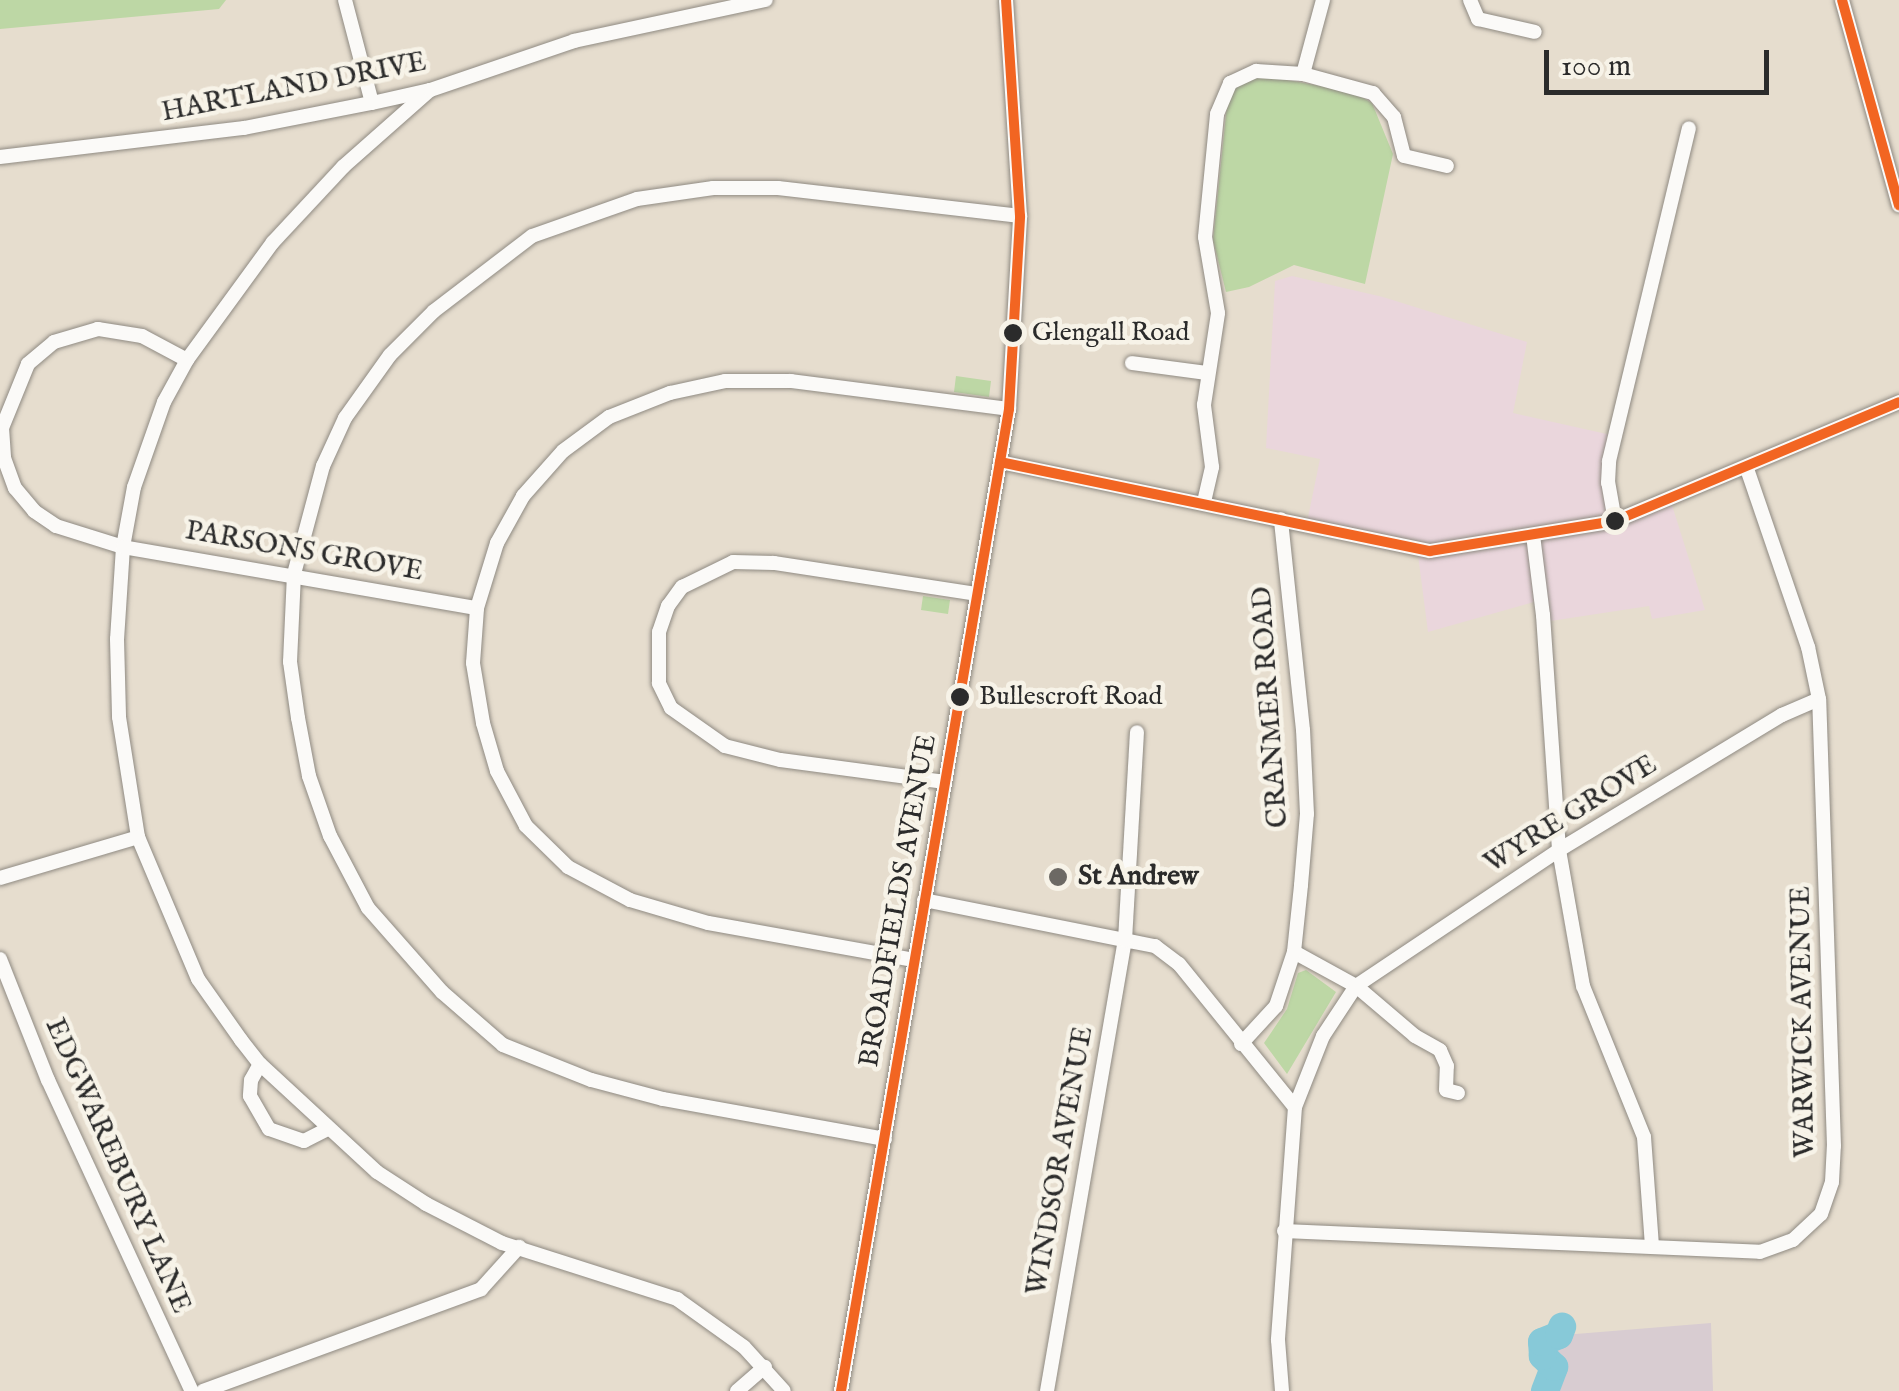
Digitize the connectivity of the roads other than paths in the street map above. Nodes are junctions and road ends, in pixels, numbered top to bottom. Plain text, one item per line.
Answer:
1 (345, 0) edge
2 (766, 0) edge
3 (1006, 0) edge
4 (1323, 0) edge
5 (1470, 0) edge
6 (1842, 0) edge
7 (1535, 32) dead end
8 (1304, 74) junction
9 (430, 90) junction
10 (372, 103) junction
11 (1690, 128) dead end
12 (0, 156) edge
13 (1446, 166) dead end
14 (1897, 187) edge
15 (1899, 205) edge
16 (1020, 216) junction
17 (187, 360) junction
18 (1132, 363) dead end
19 (1207, 373) junction
20 (1899, 402) edge
21 (1009, 408) junction
22 (1000, 462) junction
23 (1748, 469) junction
24 (1204, 502) junction
25 (1281, 519) junction
26 (1615, 521) junction
27 (1533, 535) junction
28 (123, 548) junction
29 (294, 574) junction
30 (976, 594) junction
31 (477, 608) junction
32 (1820, 699) junction
33 (1137, 732) dead end
34 (944, 782) junction
35 (138, 837) junction
36 (1559, 850) junction
37 (0, 878) edge
38 (924, 900) junction
39 (1125, 940) junction
40 (1294, 952) junction
41 (0, 959) edge
42 (914, 960) junction
43 (1356, 986) junction
44 (6, 997) edge
45 (1241, 1044) junction
46 (260, 1064) junction
47 (1458, 1093) dead end
48 (1294, 1107) junction
49 (328, 1129) junction
50 (884, 1139) junction
51 (1284, 1231) junction
52 (520, 1247) junction
53 (1652, 1247) junction
54 (765, 1368) junction
55 (192, 1391) edge
56 (203, 1391) edge
57 (737, 1391) edge
58 (784, 1391) edge
59 (841, 1391) edge
60 (1047, 1391) edge
61 (1282, 1391) edge

1 - 10 street
2 - 9 street, HARTLAND DRIVE
3 - 16 street, BROADFIELDS AVENUE
4 - 8 street
5 - 7 street
6 - 14 street
8 - 13 street
8 - 19 street
9 - 10 street, HARTLAND DRIVE
9 - 17 street
10 - 12 street, HARTLAND DRIVE
11 - 26 street
14 - 15 street
16 - 21 street, BROADFIELDS AVENUE
16 - 29 street
17 - 28 street
17 - 28 street, PARSONS GROVE
18 - 19 street
19 - 24 street
20 - 23 street
21 - 22 street, BROADFIELDS AVENUE
21 - 31 street
22 - 24 street
22 - 30 street, BROADFIELDS AVENUE
23 - 26 street
23 - 32 street, WARWICK AVENUE
24 - 25 street
25 - 27 street
25 - 40 street, CRANMER ROAD
26 - 27 street
27 - 36 street
28 - 29 street, PARSONS GROVE
28 - 35 street
29 - 31 street, PARSONS GROVE
29 - 50 street
30 - 34 street, BROADFIELDS AVENUE
30 - 34 street
31 - 42 street
32 - 36 street, WYRE GROVE
32 - 53 street, WARWICK AVENUE
33 - 39 street, WINDSOR AVENUE
34 - 38 street, BROADFIELDS AVENUE
35 - 37 street
35 - 46 street
36 - 43 street, WYRE GROVE
36 - 53 street
38 - 39 street
38 - 42 street, BROADFIELDS AVENUE
39 - 45 street
39 - 60 street, WINDSOR AVENUE
40 - 43 street
40 - 45 street, CRANMER ROAD
41 - 44 street, EDGWAREBURY LANE
42 - 50 street, BROADFIELDS AVENUE
43 - 47 street
43 - 48 street
44 - 55 street, EDGWAREBURY LANE
45 - 48 street
46 - 49 street
46 - 49 street
48 - 51 street
49 - 52 street
50 - 59 street, BROADFIELDS AVENUE
51 - 53 street, WARWICK AVENUE
51 - 61 street
52 - 54 street
52 - 56 street
54 - 57 street
54 - 58 street

